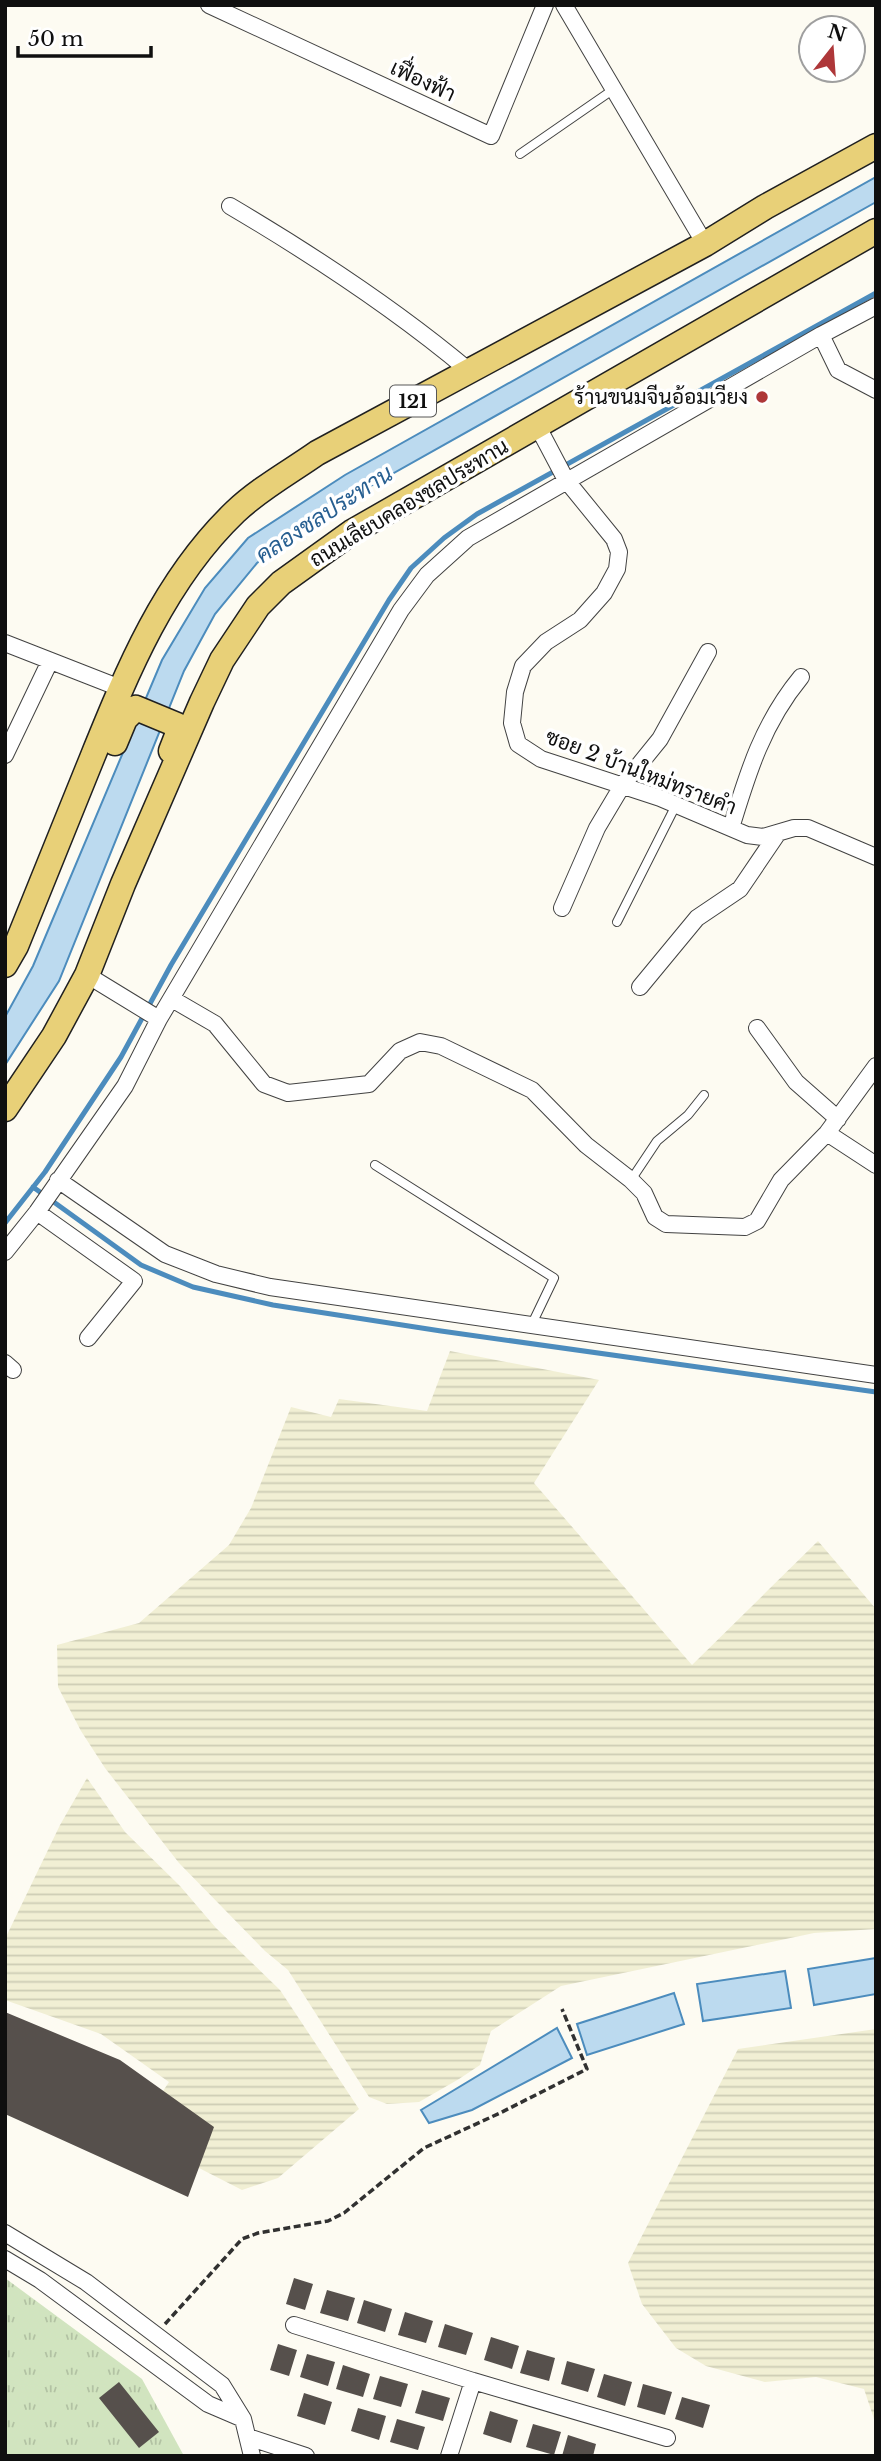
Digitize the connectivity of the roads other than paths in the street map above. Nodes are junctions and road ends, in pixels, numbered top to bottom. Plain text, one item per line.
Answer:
1 (209, 5) edge
2 (545, 5) edge
3 (564, 5) edge
4 (614, 89) junction
5 (876, 146) edge
6 (520, 154) dead end
7 (230, 206) dead end
8 (876, 232) edge
9 (705, 244) junction
10 (876, 306) edge
11 (821, 335) junction
12 (468, 370) junction
13 (876, 390) edge
14 (538, 427) junction
15 (564, 477) junction
16 (258, 606) junction
17 (5, 643) edge
18 (708, 652) dead end
19 (50, 661) junction
20 (801, 677) dead end
21 (132, 697) junction
22 (178, 716) junction
23 (5, 755) edge
24 (622, 786) junction
25 (676, 806) junction
26 (731, 828) junction
27 (778, 833) junction
28 (874, 853) edge
29 (123, 884) junction
30 (562, 908) dead end
31 (618, 922) dead end
32 (5, 965) edge
33 (87, 975) junction
34 (640, 987) dead end
35 (172, 999) junction
36 (155, 1017) junction
37 (757, 1028) dead end
38 (876, 1066) edge
39 (705, 1095) dead end
40 (5, 1110) edge
41 (838, 1119) junction
42 (827, 1133) junction
43 (375, 1165) dead end
44 (876, 1165) edge
45 (58, 1180) junction
46 (631, 1180) junction
47 (40, 1207) junction
48 (5, 1252) edge
49 (531, 1326) junction
50 (88, 1339) dead end
51 (876, 1375) edge
52 (5, 2233) edge
53 (5, 2259) edge
54 (294, 2325) dead end
55 (473, 2381) junction
56 (243, 2419) junction
57 (248, 2437) junction
58 (667, 2438) dead end
59 (252, 2456) edge
60 (306, 2456) edge
61 (449, 2456) edge

1 - 2 street, เฟื่องฟ้า
3 - 4 street
4 - 6 lane
4 - 9 street
5 - 9 main road, 121
7 - 12 street
8 - 14 main road, ถนนเลียบคลองชลประทาน
9 - 12 main road, 121
10 - 11 street
11 - 13 street
11 - 15 street
12 - 21 main road, 121
14 - 15 street, ซอย 2 บ้านใหม่ทรายคำ
14 - 16 main road, ถนนเลียบคลองชลประทาน
15 - 24 street, ซอย 2 บ้านใหม่ทรายคำ
15 - 35 street
16 - 22 main road
16 - 29 main road, ถนนเลียบคลองชลประทาน
17 - 19 street
18 - 24 street
19 - 21 street
19 - 23 street
20 - 26 street
21 - 22 main road
21 - 32 main road, 121
22 - 29 main road
24 - 25 street, ซอย 2 บ้านใหม่ทรายคำ
24 - 30 street
25 - 26 street, ซอย 2 บ้านใหม่ทรายคำ
25 - 31 lane
26 - 27 street, ซอย 2 บ้านใหม่ทรายคำ
27 - 28 street, ซอย 2 บ้านใหม่ทรายคำ
27 - 34 street
29 - 33 main road, ถนนเลียบคลองชลประทาน
33 - 36 street
33 - 40 main road, ถนนเลียบคลองชลประทาน
35 - 36 street
35 - 46 street
36 - 45 street
37 - 41 street
38 - 41 street
39 - 46 lane
41 - 42 street
42 - 44 street
42 - 46 street
43 - 49 lane
45 - 47 street
45 - 49 street
47 - 48 street
47 - 50 street
49 - 51 street
52 - 56 street
53 - 56 street
54 - 55 street
55 - 58 street
55 - 61 street
56 - 57 street
57 - 59 street
57 - 60 street

